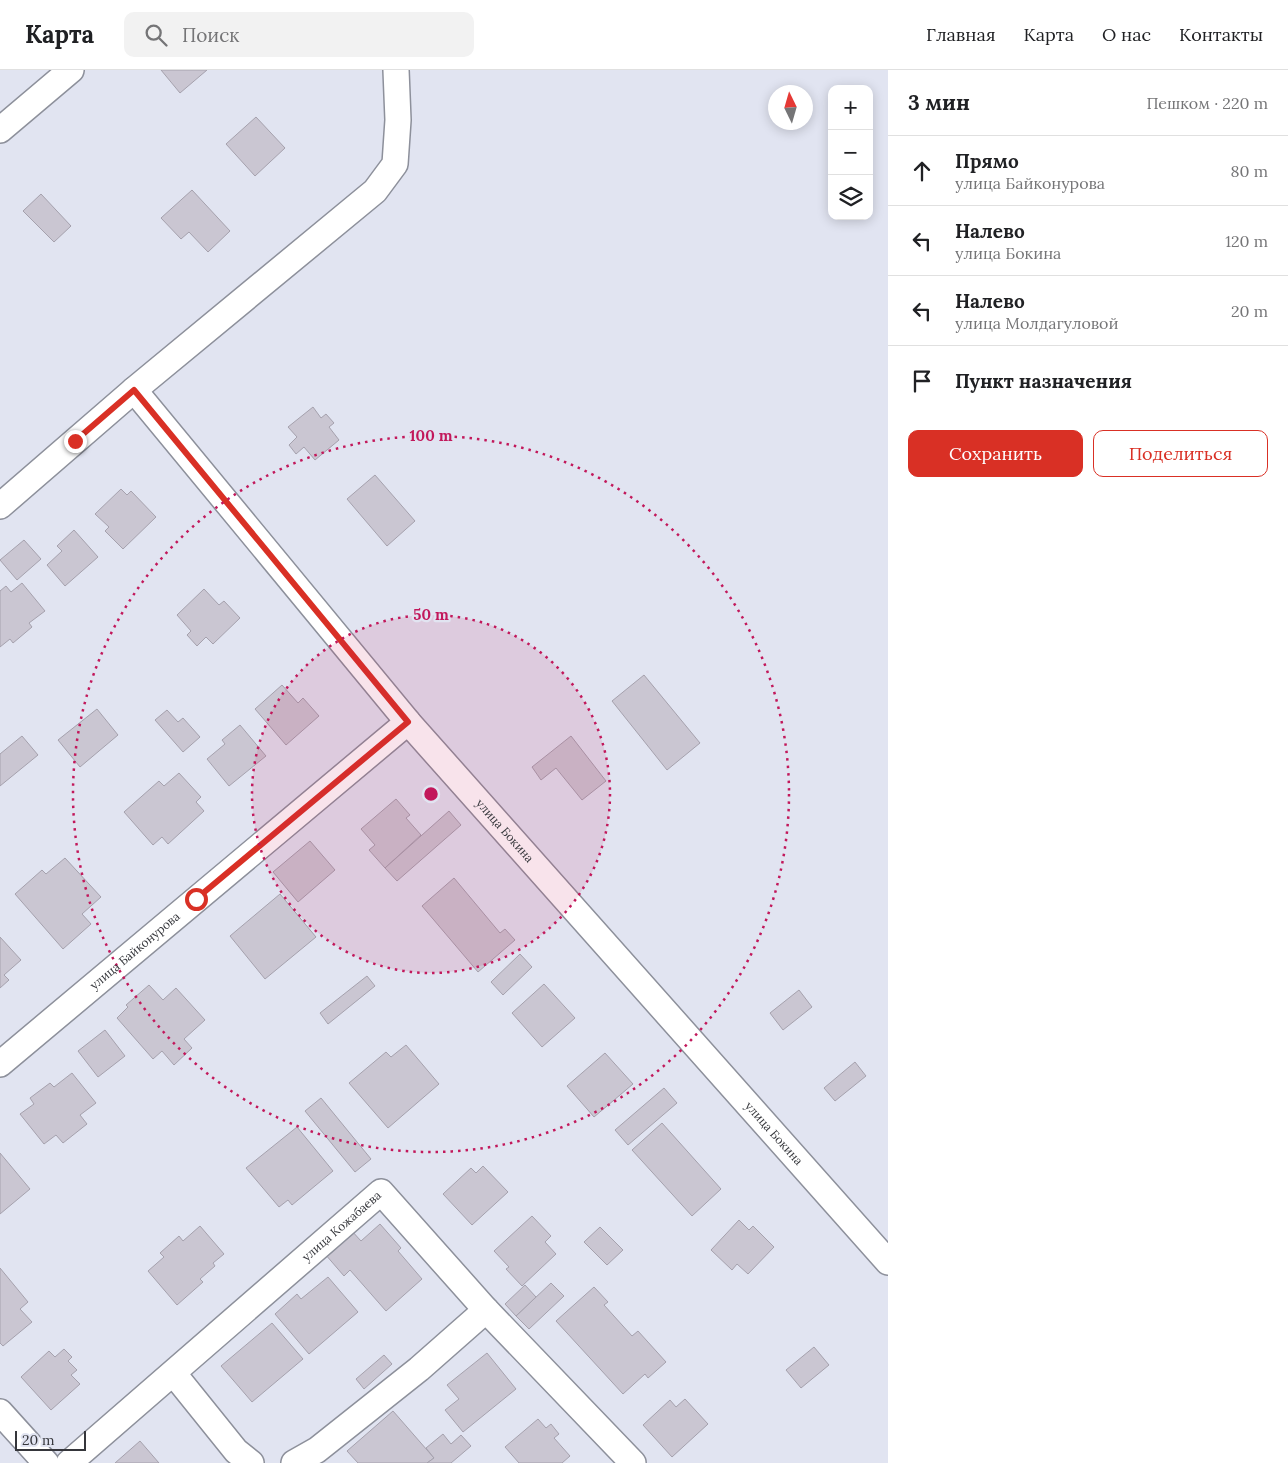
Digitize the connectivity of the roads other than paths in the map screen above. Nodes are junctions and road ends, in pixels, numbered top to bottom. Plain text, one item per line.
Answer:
1 (71, 70) edge
2 (396, 70) edge
3 (0, 130) edge
4 (134, 390) junction
5 (0, 506) edge
6 (408, 722) junction
7 (0, 1064) edge
8 (888, 1262) edge
9 (486, 1310) junction
10 (174, 1374) junction
11 (0, 1412) edge
12 (46, 1463) edge
13 (69, 1463) edge
14 (251, 1463) edge
15 (294, 1463) edge
16 (633, 1463) edge

1 - 3 street
2 - 4 street
4 - 5 street
4 - 6 street, улица Бокина
6 - 7 street, улица Байконурова
6 - 8 street, улица Бокина
9 - 10 street, улица Кожабаева
9 - 15 street
9 - 16 street, улица Кожабаева
10 - 13 street, улица Кожабаева
10 - 14 street
11 - 12 street

